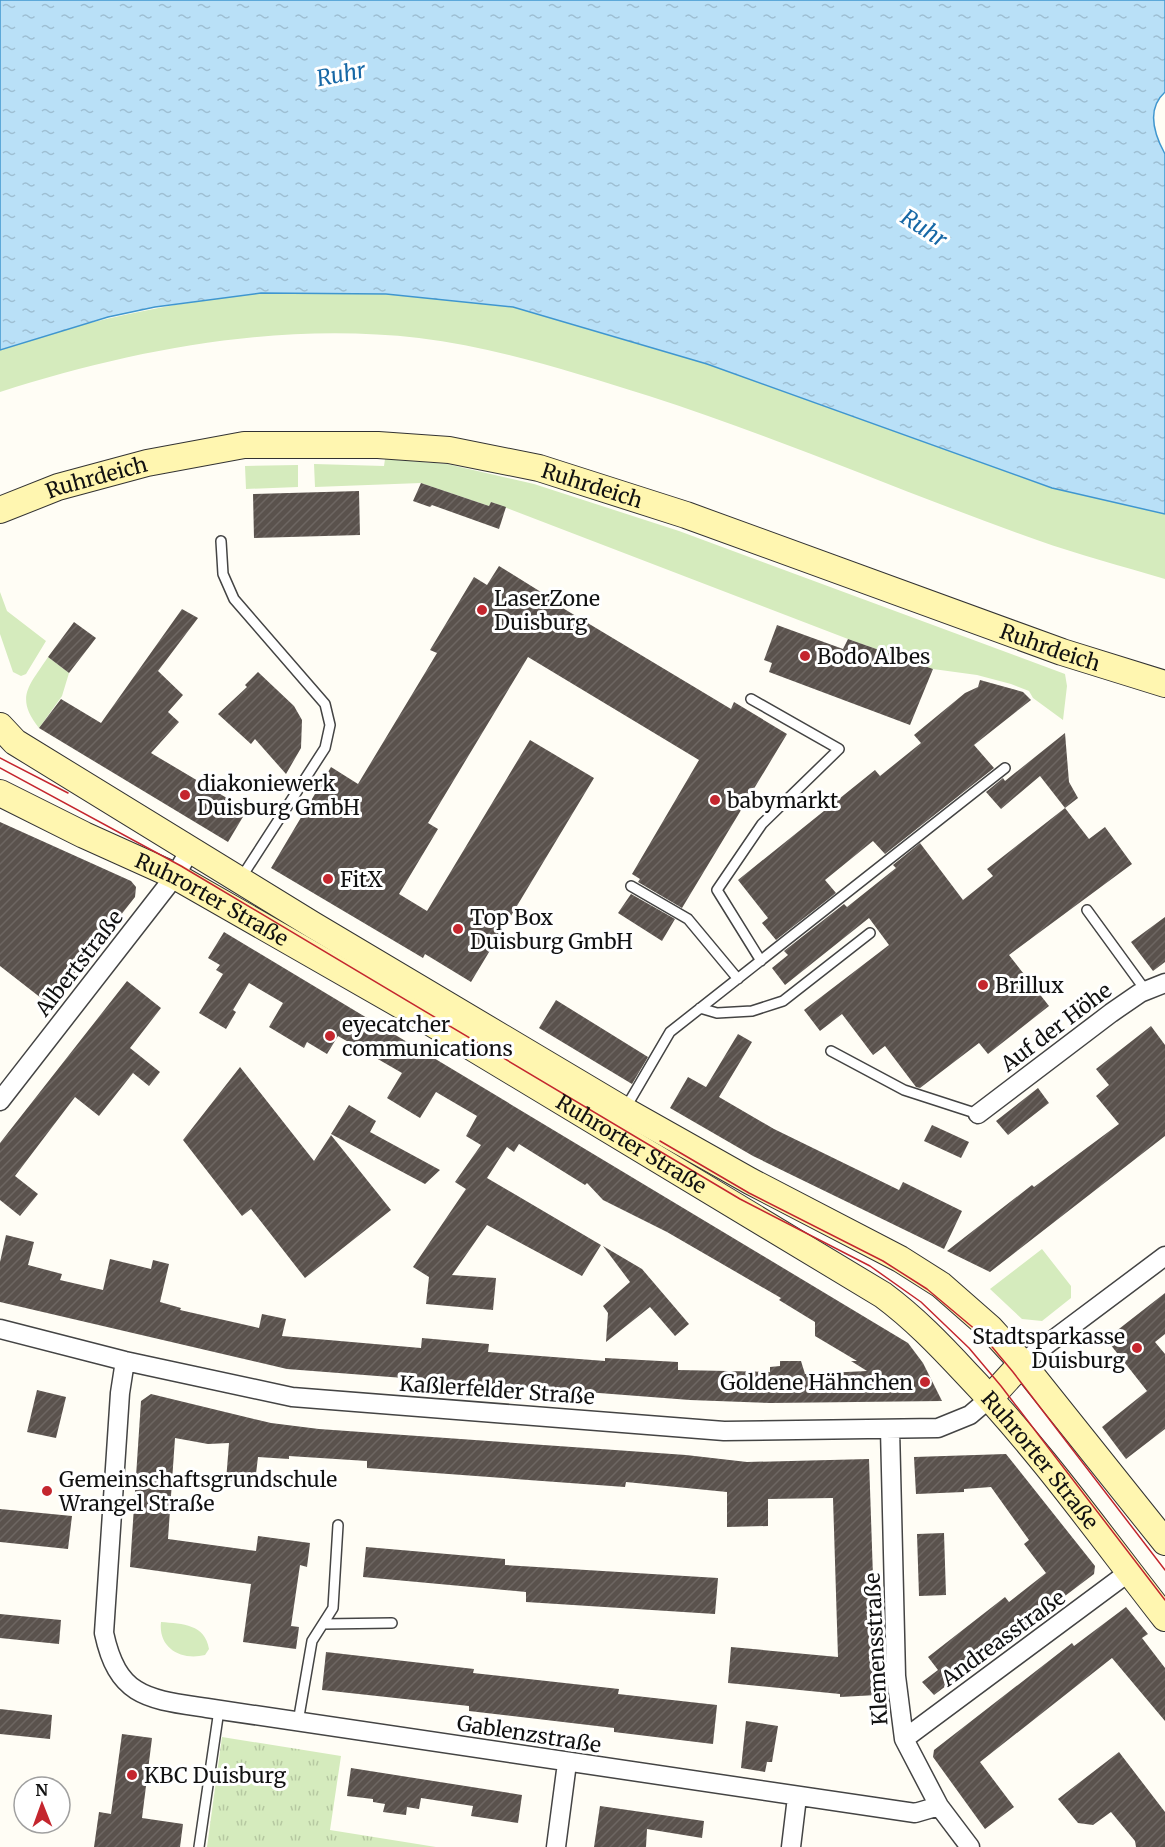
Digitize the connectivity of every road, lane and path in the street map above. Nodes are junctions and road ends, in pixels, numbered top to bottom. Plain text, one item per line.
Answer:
1 (0, 510) edge
2 (221, 541) dead end
3 (1165, 684) edge
4 (752, 699) dead end
5 (0, 726) edge
6 (1005, 768) dead end
7 (0, 793) edge
8 (190, 850) junction
9 (175, 876) junction
10 (240, 880) junction
11 (631, 886) dead end
12 (1087, 910) dead end
13 (870, 933) dead end
14 (761, 961) junction
15 (738, 979) junction
16 (1165, 983) edge
17 (1146, 991) junction
18 (700, 1008) junction
19 (831, 1052) dead end
20 (0, 1101) edge
21 (978, 1114) joint
22 (618, 1121) junction
23 (1165, 1256) edge
24 (0, 1329) edge
25 (125, 1361) junction
26 (1022, 1363) junction
27 (990, 1398) junction
28 (890, 1429) junction
29 (338, 1526) dead end
30 (1165, 1542) edge
31 (1129, 1572) junction
32 (1165, 1618) edge
33 (392, 1623) dead end
34 (323, 1624) junction
35 (219, 1710) junction
36 (298, 1722) junction
37 (904, 1739) junction
38 (567, 1763) junction
39 (797, 1797) junction
40 (939, 1806) junction
41 (199, 1847) edge
42 (556, 1847) edge
43 (791, 1847) edge
44 (970, 1847) edge

1 - 3 main road, Ruhrdeich
2 - 10 lane
4 - 14 lane
5 - 8 main road, Ruhrorter Straße
6 - 14 lane
7 - 9 main road, Ruhrorter Straße
8 - 9 street, Albertstraße
8 - 10 main road, Ruhrorter Straße
9 - 20 street, Albertstraße
9 - 22 main road, Ruhrorter Straße
10 - 22 main road, Ruhrorter Straße
11 - 15 lane
12 - 17 lane
13 - 18 lane
14 - 15 lane
15 - 18 lane
16 - 17 street, Auf der Höhe
17 - 21 street, Auf der Höhe
18 - 22 lane
19 - 21 lane
22 - 26 main road, Ruhrorter Straße
22 - 27 main road, Ruhrorter Straße
23 - 26 street
24 - 25 street, Kaßlerfelder Straße
25 - 28 street, Kaßlerfelder Straße
25 - 35 street, Gablenzstraße
26 - 27 main road
26 - 30 main road, Ruhrorter Straße
27 - 28 street, Kaßlerfelder Straße
27 - 31 main road, Ruhrorter Straße
28 - 37 street, Klemensstraße
29 - 34 lane
31 - 32 main road, Ruhrorter Straße
31 - 37 street, Andreasstraße
33 - 34 lane
34 - 36 lane
35 - 36 street, Gablenzstraße
35 - 41 lane
36 - 38 street, Gablenzstraße
37 - 40 street, Klemensstraße
38 - 39 street, Gablenzstraße
38 - 42 street
39 - 40 street, Gablenzstraße
39 - 43 street
40 - 44 street, Klemensstraße

